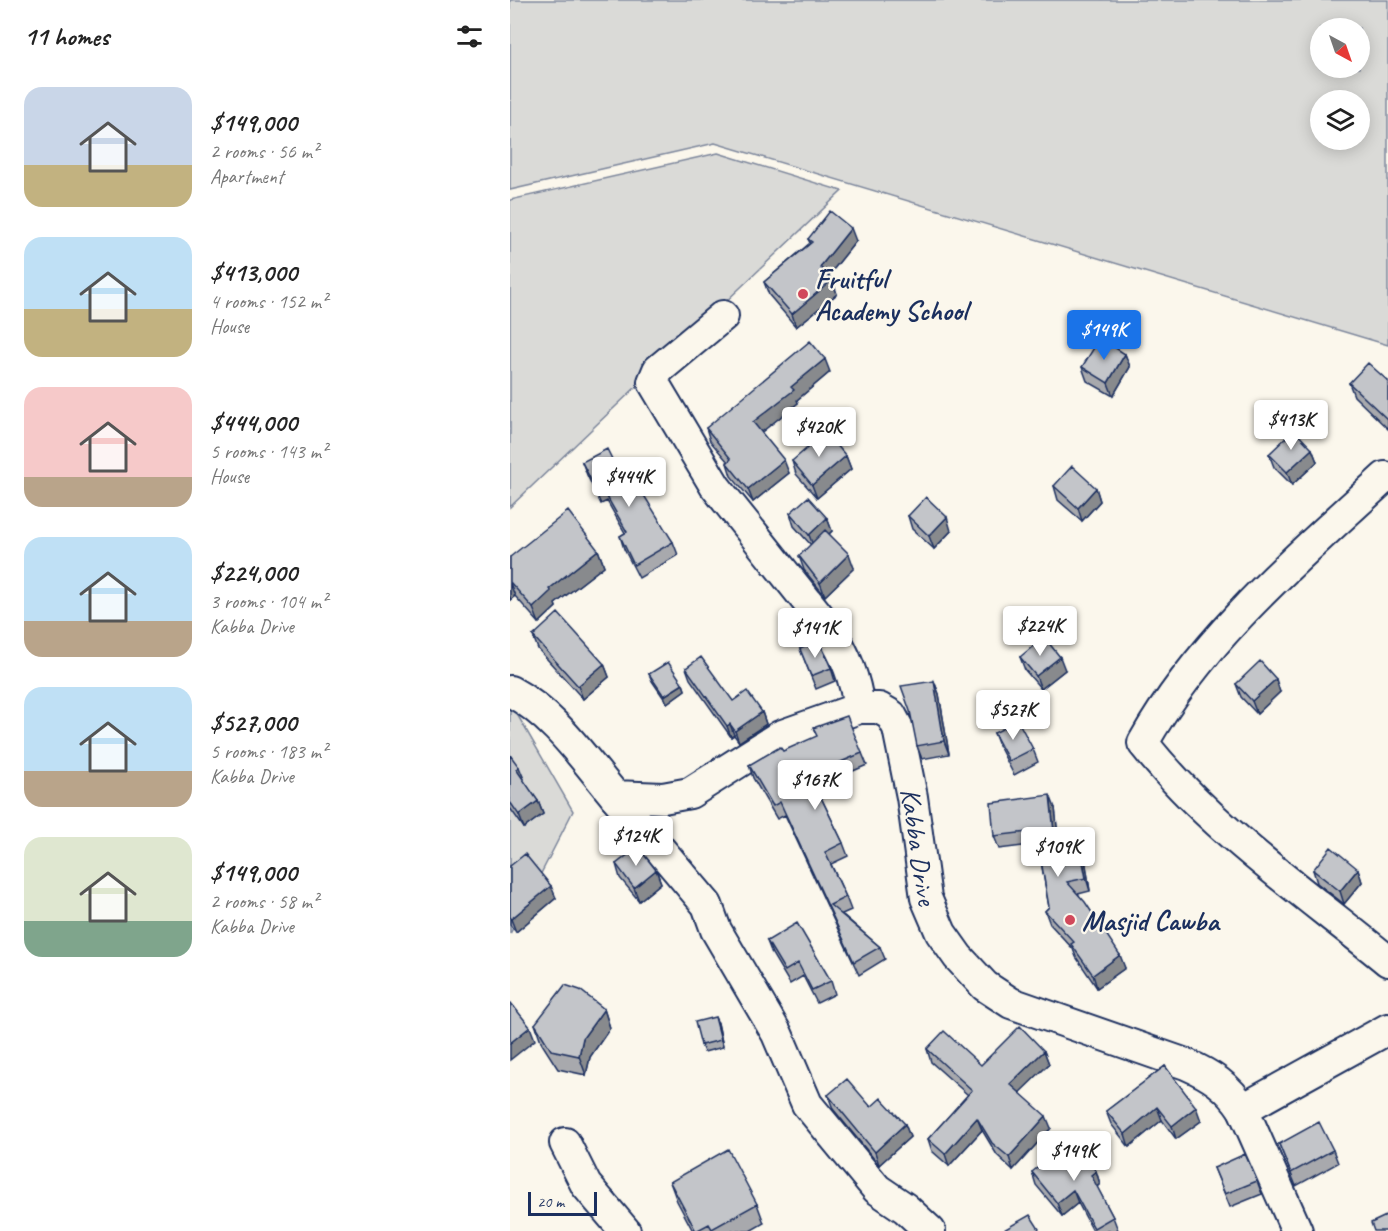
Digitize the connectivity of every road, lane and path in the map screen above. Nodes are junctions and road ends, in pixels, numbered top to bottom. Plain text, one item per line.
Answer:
1 (723, 316) dead end
2 (1384, 477) dead end
3 (510, 691) edge
4 (859, 708) junction
5 (615, 796) junction
6 (1388, 961) edge
7 (1388, 1029) edge
8 (1244, 1109) junction
9 (565, 1143) dead end
10 (625, 1231) edge
11 (930, 1231) edge
12 (1297, 1231) edge

1 - 4 street
2 - 6 street
3 - 5 street
4 - 5 street, Kabba Drive
4 - 8 street, Kabba Drive
5 - 11 street
7 - 8 street
8 - 12 street, Kabba Drive
9 - 10 street

